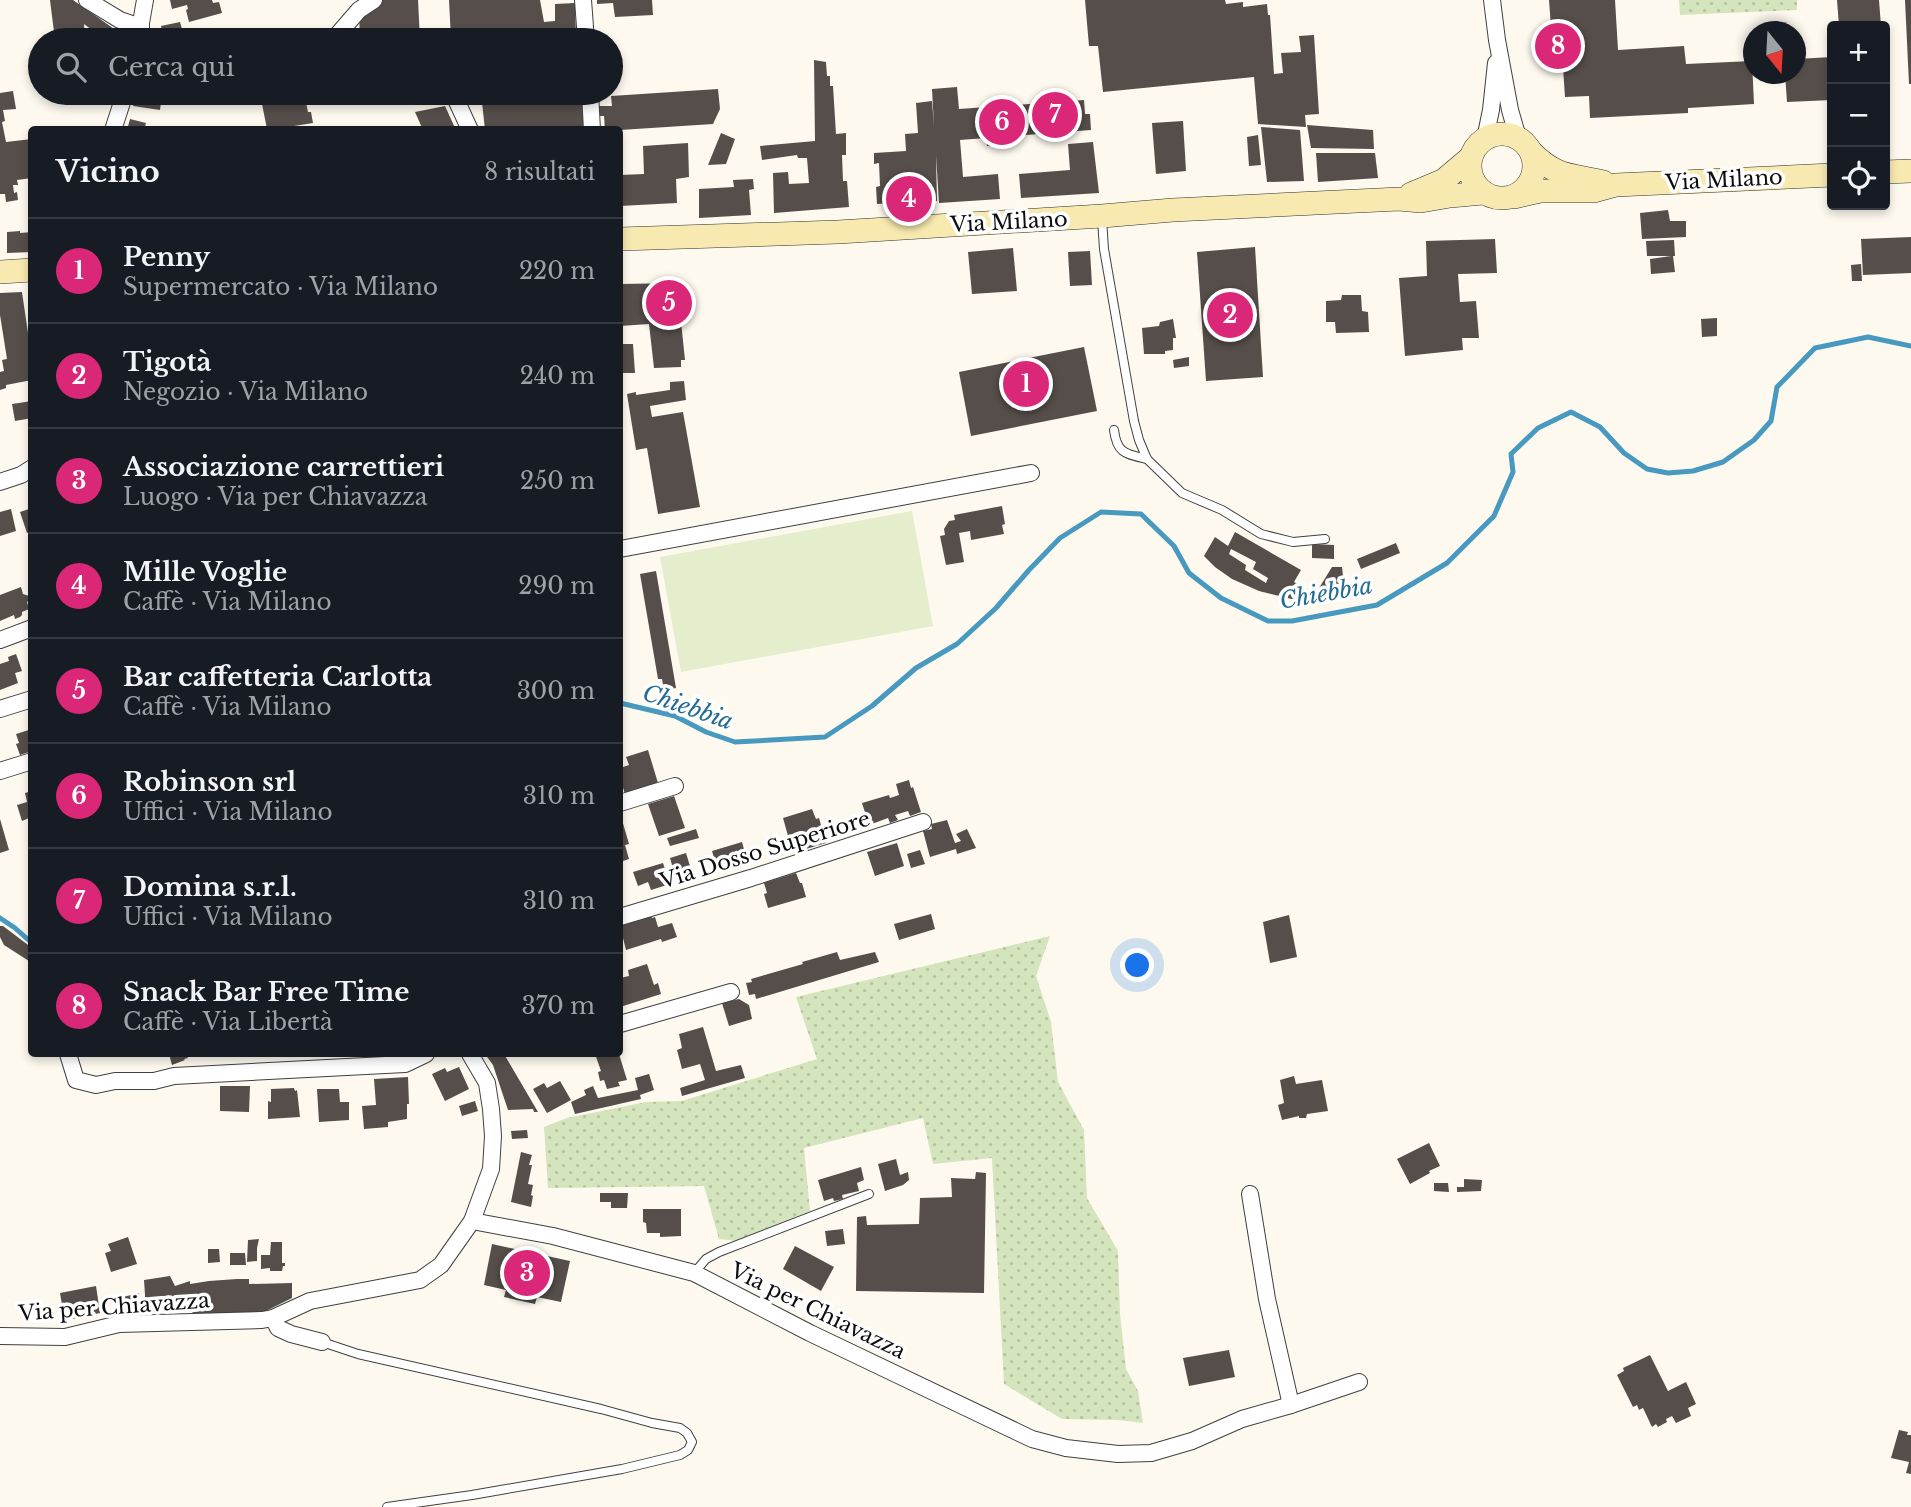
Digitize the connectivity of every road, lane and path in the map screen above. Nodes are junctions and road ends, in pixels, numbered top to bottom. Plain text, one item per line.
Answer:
1 (88, 0) edge
2 (145, 0) edge
3 (374, 0) edge
4 (583, 0) edge
5 (1492, 0) edge
6 (131, 28) edge
7 (141, 28) edge
8 (343, 28) edge
9 (585, 28) edge
10 (1497, 40) junction
11 (121, 105) edge
12 (459, 105) edge
13 (591, 105) edge
14 (114, 126) edge
15 (468, 126) edge
16 (592, 126) edge
17 (1485, 139) junction
18 (1525, 146) junction
19 (1470, 158) junction
20 (1911, 171) edge
21 (1890, 172) edge
22 (1827, 174) edge
23 (1616, 185) junction
24 (1483, 193) junction
25 (1514, 197) junction
26 (1399, 199) junction
27 (1102, 216) junction
28 (623, 239) edge
29 (28, 270) edge
30 (0, 272) edge
31 (1114, 430) dead end
32 (1147, 459) junction
33 (28, 471) edge
34 (1031, 473) dead end
35 (0, 482) edge
36 (1325, 539) dead end
37 (623, 548) edge
38 (28, 630) edge
39 (0, 640) edge
40 (28, 700) edge
41 (0, 709) edge
42 (28, 762) edge
43 (0, 771) edge
44 (675, 786) dead end
45 (623, 802) edge
46 (923, 822) dead end
47 (623, 916) edge
48 (731, 992) dead end
49 (623, 1023) edge
50 (69, 1057) edge
51 (420, 1057) edge
52 (472, 1057) edge
53 (869, 1194) dead end
54 (1250, 1194) dead end
55 (472, 1221) junction
56 (694, 1273) junction
57 (273, 1318) junction
58 (0, 1336) edge
59 (322, 1342) joint
60 (1359, 1382) dead end
61 (1291, 1405) junction
62 (387, 1507) edge

1 - 6 street
2 - 7 street
3 - 8 street
4 - 9 street
5 - 10 street
10 - 17 street
10 - 18 street
11 - 14 street
12 - 15 street
13 - 16 street
17 - 18 main road
17 - 19 main road, Via Milano
18 - 23 main road, Via Milano
18 - 25 main road
19 - 24 main road
19 - 26 main road, Via Milano
20 - 21 main road
22 - 23 main road, Via Milano
23 - 25 main road, Via Milano
24 - 25 main road, Via Milano
24 - 26 main road, Via Milano
26 - 27 main road, Via Milano
27 - 28 main road, Via Milano
27 - 32 lane
29 - 30 main road
31 - 32 lane
32 - 36 lane
33 - 35 street
34 - 37 street
38 - 39 street
40 - 41 street
42 - 43 street
44 - 45 street
46 - 47 street, Via Dosso Superiore
48 - 49 street
50 - 51 street
52 - 55 street
53 - 56 lane
54 - 61 street
55 - 56 street, Via per Chiavazza
55 - 57 street, Via per Chiavazza
56 - 61 street, Via per Chiavazza
57 - 58 street, Via per Chiavazza
57 - 59 street
59 - 62 lane
60 - 61 street, Via per Chiavazza

